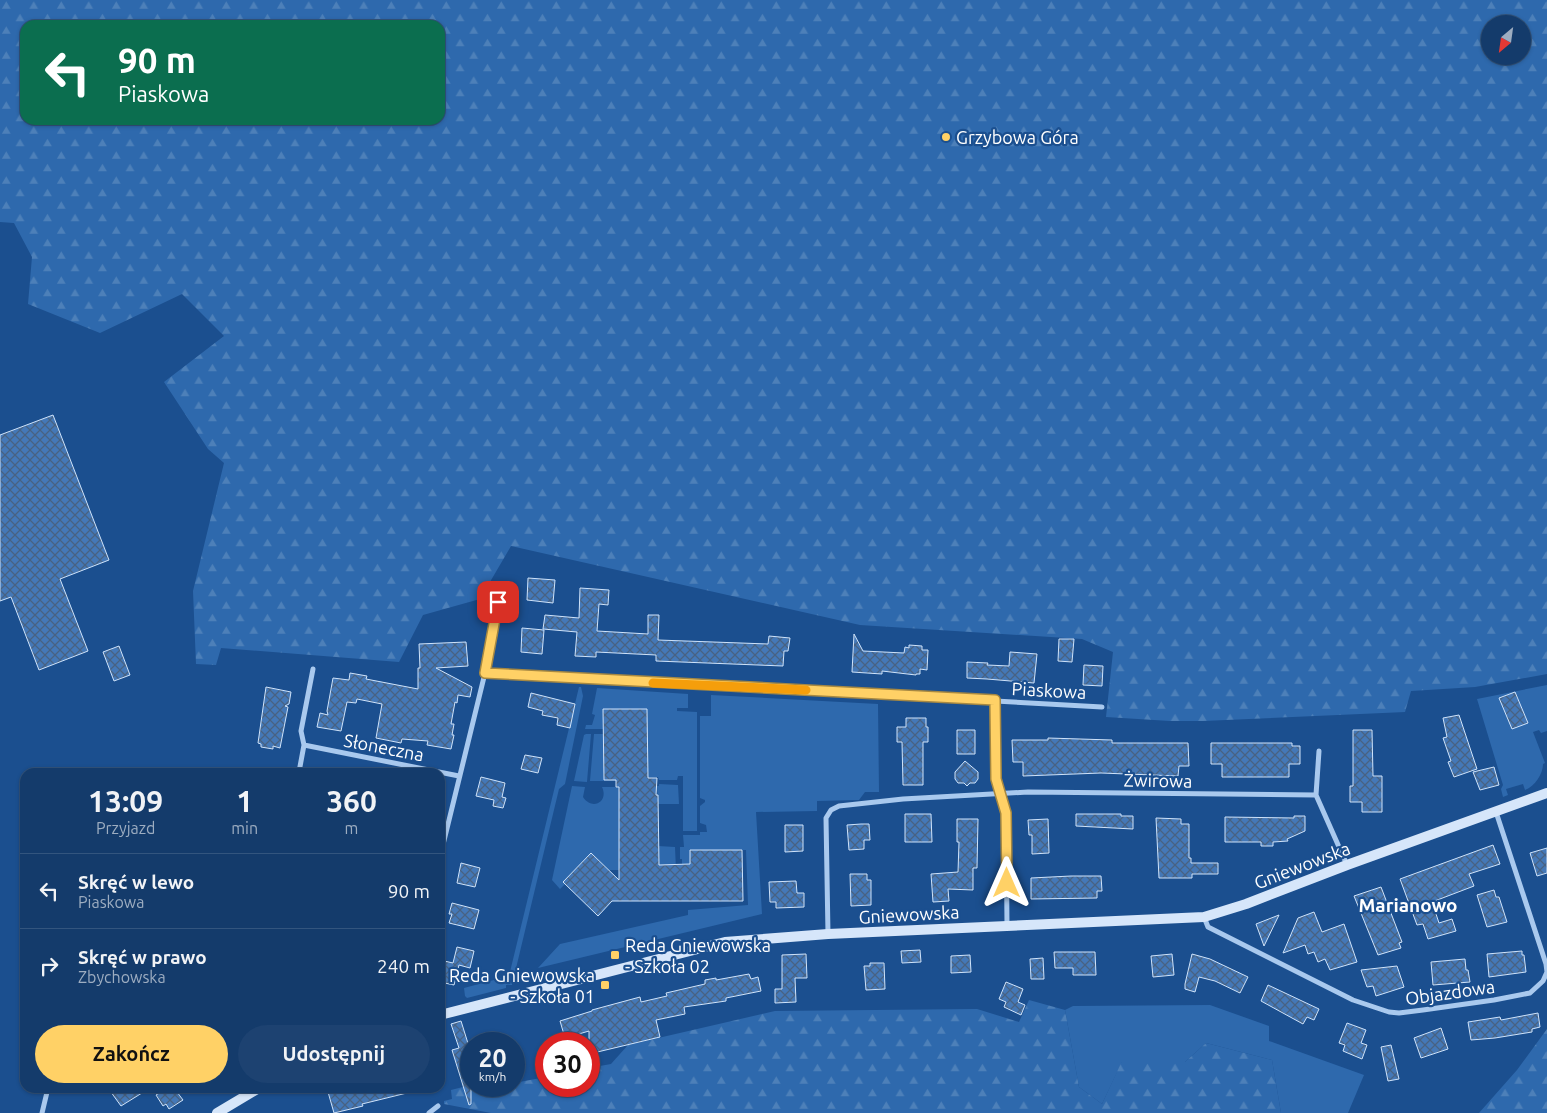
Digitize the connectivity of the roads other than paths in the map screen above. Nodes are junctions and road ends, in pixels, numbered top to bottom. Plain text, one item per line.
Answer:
1 (500, 592) dead end
2 (314, 669) dead end
3 (485, 673) junction
4 (995, 700) junction
5 (1102, 706) dead end
6 (304, 745) junction
7 (1319, 751) dead end
8 (300, 768) edge
9 (419, 768) edge
10 (445, 773) edge
11 (459, 776) junction
12 (1547, 793) edge
13 (1000, 794) junction
14 (1316, 795) junction
15 (1496, 812) junction
16 (445, 836) edge
17 (1347, 866) junction
18 (1204, 917) junction
19 (1007, 925) junction
20 (828, 934) junction
21 (445, 1014) edge
22 (47, 1093) edge
23 (251, 1093) edge
24 (438, 1106) dead end
25 (42, 1113) edge
26 (217, 1113) edge
27 (429, 1113) edge

1 - 3 street
2 - 6 street
3 - 4 street, Piaskowa
3 - 11 street
4 - 5 street, Piaskowa
4 - 13 street
6 - 8 street
6 - 9 street, Słoneczna
7 - 14 street
10 - 11 street, Słoneczna
11 - 16 street
12 - 15 street, Gniewowska
13 - 14 street, Żwirowa
13 - 19 street
13 - 20 street, Żwirowa
14 - 17 street
15 - 17 street, Gniewowska
15 - 18 street, Objazdowa
17 - 18 street, Gniewowska
18 - 19 street, Gniewowska
19 - 20 street, Gniewowska
20 - 21 street, Gniewowska
22 - 25 street
23 - 26 street
24 - 27 street

